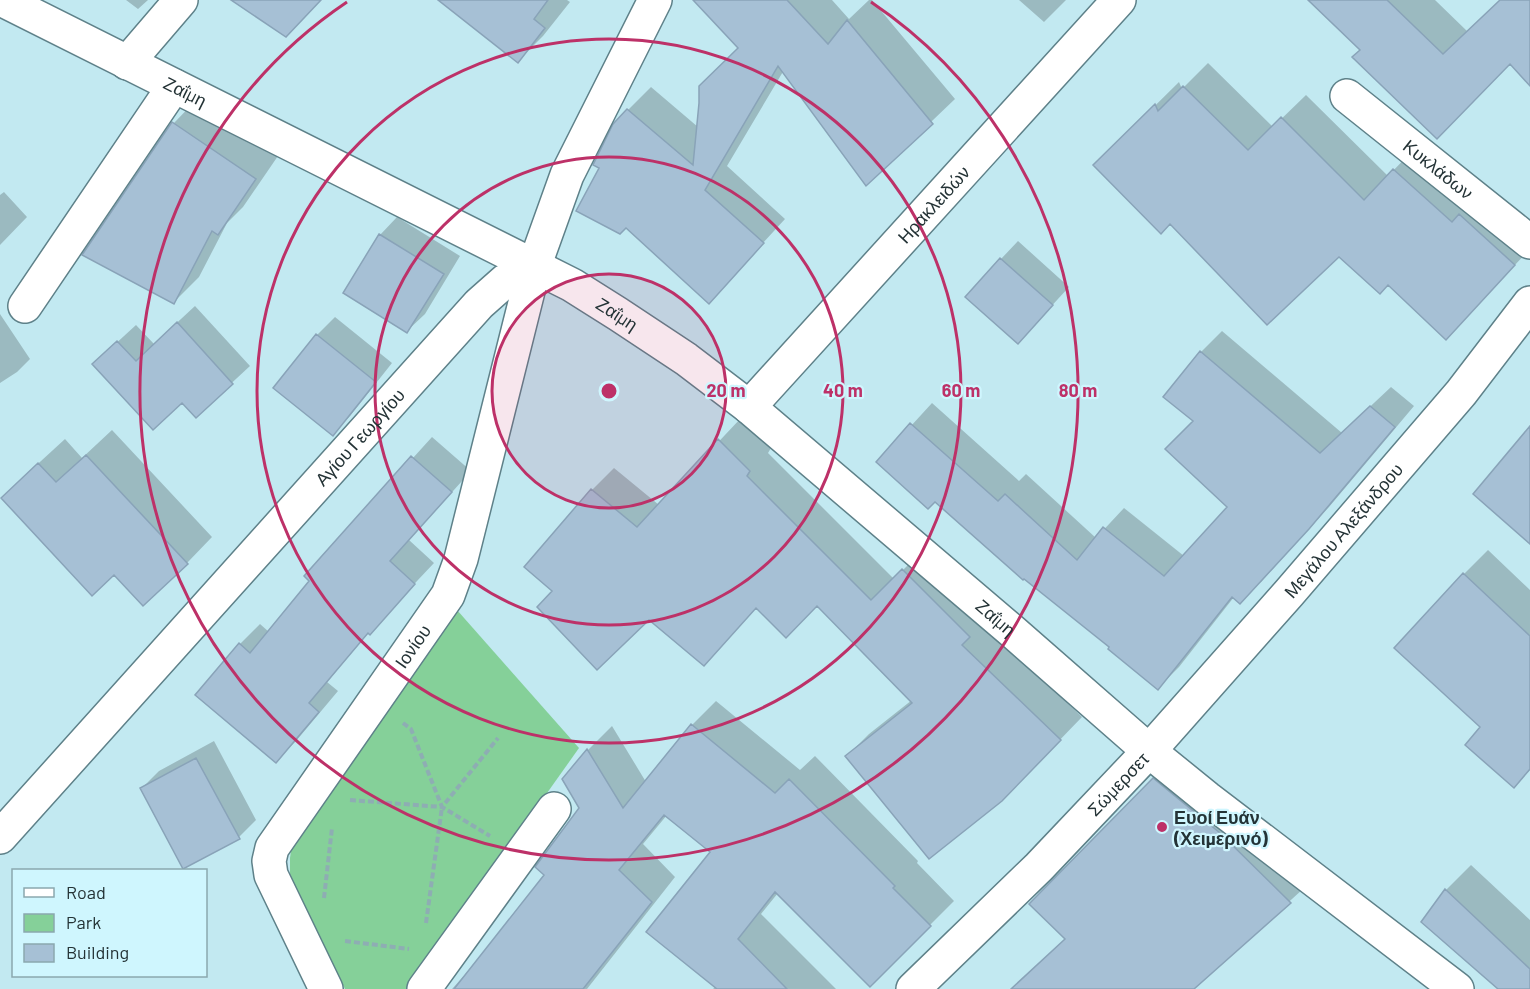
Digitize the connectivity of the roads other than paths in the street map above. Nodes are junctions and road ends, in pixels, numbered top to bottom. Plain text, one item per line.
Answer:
1 (3, 0) edge
2 (181, 0) edge
3 (655, 0) edge
4 (1119, 0) edge
5 (127, 63) junction
6 (174, 86) junction
7 (1347, 96) dead end
8 (1530, 242) edge
9 (534, 267) junction
10 (1529, 305) edge
11 (25, 306) dead end
12 (749, 407) junction
13 (1149, 751) junction
14 (554, 809) dead end
15 (0, 837) edge
16 (428, 969) edge
17 (326, 989) edge
18 (913, 989) edge
19 (1457, 989) edge

1 - 5 street, Ζαΐμη
2 - 5 street
3 - 9 street
4 - 12 street, Ηρακλειδών
5 - 6 street, Ζαΐμη
6 - 9 street, Ζαΐμη
6 - 11 street
7 - 8 street, Κυκλάδων
9 - 12 street, Ζαΐμη
9 - 15 street, Αγίου Γεωργίου
9 - 17 street, Ιονίου
10 - 13 street, Μεγάλου Αλεξάνδρου
12 - 13 street, Ζαΐμη
13 - 18 street, Σώμερσετ
13 - 19 street, Σώμερσετ
14 - 16 street

